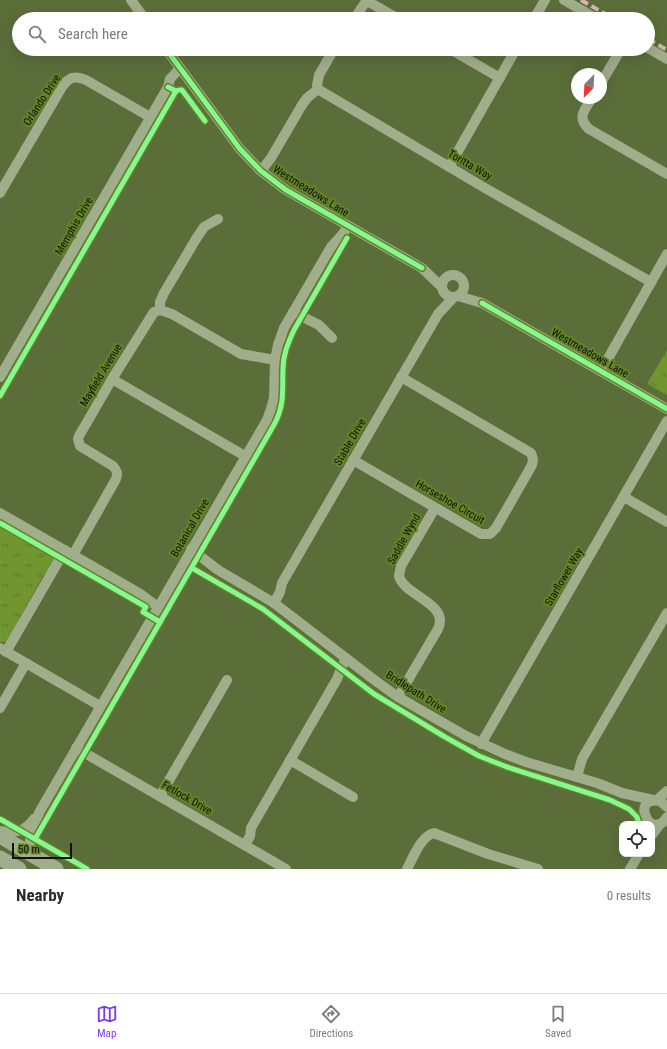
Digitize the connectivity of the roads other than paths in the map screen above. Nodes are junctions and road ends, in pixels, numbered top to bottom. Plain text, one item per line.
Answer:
1 (131, 0) edge
2 (367, 0) edge
3 (545, 0) edge
4 (564, 0) edge
5 (139, 12) edge
6 (359, 12) edge
7 (387, 12) edge
8 (538, 12) edge
9 (585, 12) edge
10 (655, 52) edge
11 (171, 56) edge
12 (330, 56) edge
13 (462, 56) edge
14 (512, 56) edge
15 (617, 56) edge
16 (667, 59) edge
17 (183, 72) junction
18 (607, 73) edge
19 (500, 78) junction
20 (318, 88) junction
21 (589, 104) edge
22 (150, 117) junction
23 (449, 167) junction
24 (260, 171) junction
25 (667, 174) edge
26 (0, 194) edge
27 (218, 219) dead end
28 (345, 224) junction
29 (667, 254) edge
30 (422, 268) junction
31 (449, 276) junction
32 (651, 282) junction
33 (464, 286) junction
34 (442, 289) junction
35 (456, 297) junction
36 (482, 303) junction
37 (160, 310) junction
38 (293, 312) junction
39 (438, 314) junction
40 (332, 338) dead end
41 (275, 360) junction
42 (601, 371) junction
43 (0, 377) edge
44 (401, 377) junction
45 (112, 378) junction
46 (667, 409) edge
47 (667, 421) edge
48 (245, 456) junction
49 (353, 460) junction
50 (624, 497) junction
51 (435, 508) junction
52 (0, 513) edge
53 (667, 522) edge
54 (69, 553) junction
55 (188, 553) junction
56 (271, 601) junction
57 (159, 604) junction
58 (667, 613) edge
59 (3, 650) edge
60 (349, 660) junction
61 (26, 663) junction
62 (227, 680) dead end
63 (398, 697) junction
64 (100, 706) junction
65 (0, 708) edge
66 (481, 744) junction
67 (76, 748) junction
68 (290, 760) junction
69 (577, 777) junction
70 (667, 791) edge
71 (622, 793) junction
72 (160, 796) junction
73 (354, 797) dead end
74 (655, 800) junction
75 (667, 807) edge
76 (40, 811) junction
77 (646, 820) edge
78 (663, 820) edge
79 (0, 831) edge
80 (655, 831) edge
81 (0, 836) edge
82 (242, 844) junction
83 (32, 855) junction
84 (637, 857) edge
85 (0, 858) edge
86 (515, 866) edge
87 (19, 869) edge
88 (56, 869) edge
89 (286, 869) edge
90 (407, 869) edge
91 (538, 869) edge
92 (630, 869) edge

1 - 5 street
2 - 6 street
2 - 7 street
3 - 8 street
4 - 9 street
10 - 16 street
11 - 17 street, Westmeadows Lane
12 - 20 street
13 - 19 street
14 - 19 street
15 - 18 street
17 - 22 street, Memphis Drive
17 - 24 street, Westmeadows Lane
19 - 23 street
20 - 23 street, Toritta Way
20 - 24 street
21 - 25 street
22 - 26 street, Orlando Drive
22 - 43 street, Memphis Drive
23 - 32 street, Toritta Way
24 - 28 street, Westmeadows Lane
27 - 37 street
28 - 30 street, Westmeadows Lane
28 - 38 street, Botanical Drive
29 - 32 street
30 - 31 street, Westmeadows Lane
30 - 34 street, Westmeadows Lane
31 - 33 street
31 - 34 street
32 - 42 street
33 - 35 street
33 - 36 street, Westmeadows Lane
34 - 35 street
34 - 39 street, Stable Drive
35 - 36 street, Westmeadows Lane
35 - 39 street, Stable Drive
36 - 42 street, Westmeadows Lane
37 - 41 street
37 - 45 street, Mayfield Avenue
38 - 40 street
38 - 41 street, Botanical Drive
39 - 44 street, Stable Drive
41 - 48 street, Botanical Drive
42 - 46 street, Westmeadows Lane
44 - 49 street, Stable Drive
44 - 51 street, Horseshoe Circuit
45 - 48 street
45 - 54 street, Mayfield Avenue
47 - 50 street, Starflower Way
48 - 55 street, Botanical Drive
49 - 51 street, Horseshoe Circuit
49 - 56 street, Stable Drive
50 - 53 street
50 - 66 street, Starflower Way
51 - 63 street, Saddle Wynd
52 - 54 street
54 - 57 street
54 - 59 street
55 - 56 street, Bridlepath Drive
55 - 57 street, Botanical Drive
56 - 60 street, Bridlepath Drive
57 - 64 street, Botanical Drive
58 - 69 street
59 - 61 street
60 - 63 street, Bridlepath Drive
60 - 68 street
61 - 64 street
61 - 65 street
62 - 72 street
63 - 66 street, Bridlepath Drive
64 - 67 street, Botanical Drive
66 - 69 street, Bridlepath Drive
67 - 72 street, Fetlock Drive
67 - 76 street, Botanical Drive
68 - 73 street
68 - 82 street
69 - 71 street, Bridlepath Drive
70 - 74 street
71 - 74 street, Bridlepath Drive
71 - 77 street, Bridlepath Drive
72 - 82 street, Fetlock Drive
74 - 75 street
74 - 77 street
76 - 79 street, Botanical Drive
76 - 83 street, Botanical Drive
77 - 78 street
78 - 80 street
81 - 83 highway
82 - 89 street, Fetlock Drive
83 - 88 highway
84 - 92 street
85 - 87 highway
86 - 90 street
86 - 91 street

